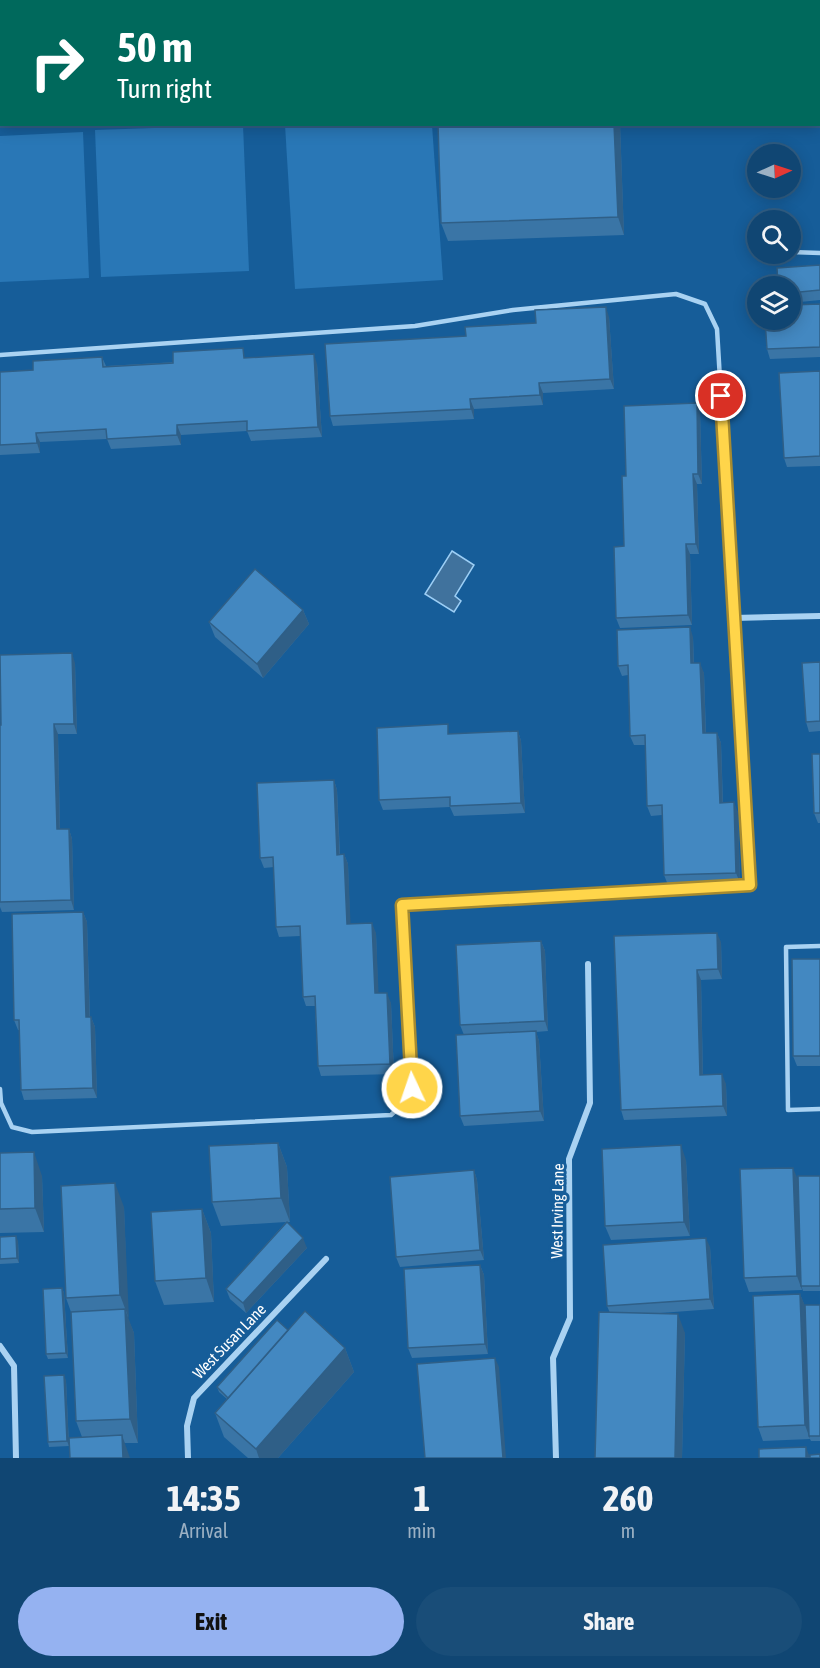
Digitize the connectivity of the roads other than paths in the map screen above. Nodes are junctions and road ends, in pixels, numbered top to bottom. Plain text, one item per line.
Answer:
1 (801, 252) edge
2 (820, 253) edge
3 (0, 355) edge
4 (820, 616) edge
5 (734, 618) junction
6 (820, 946) edge
7 (588, 964) dead end
8 (0, 1089) edge
9 (820, 1109) edge
10 (326, 1259) dead end
11 (0, 1346) edge
12 (16, 1458) edge
13 (188, 1458) edge
14 (556, 1458) edge

1 - 2 lane
3 - 5 lane
4 - 5 street
5 - 8 lane
6 - 9 lane
7 - 14 street, West Irving Lane
10 - 13 street, West Susan Lane
11 - 12 street

